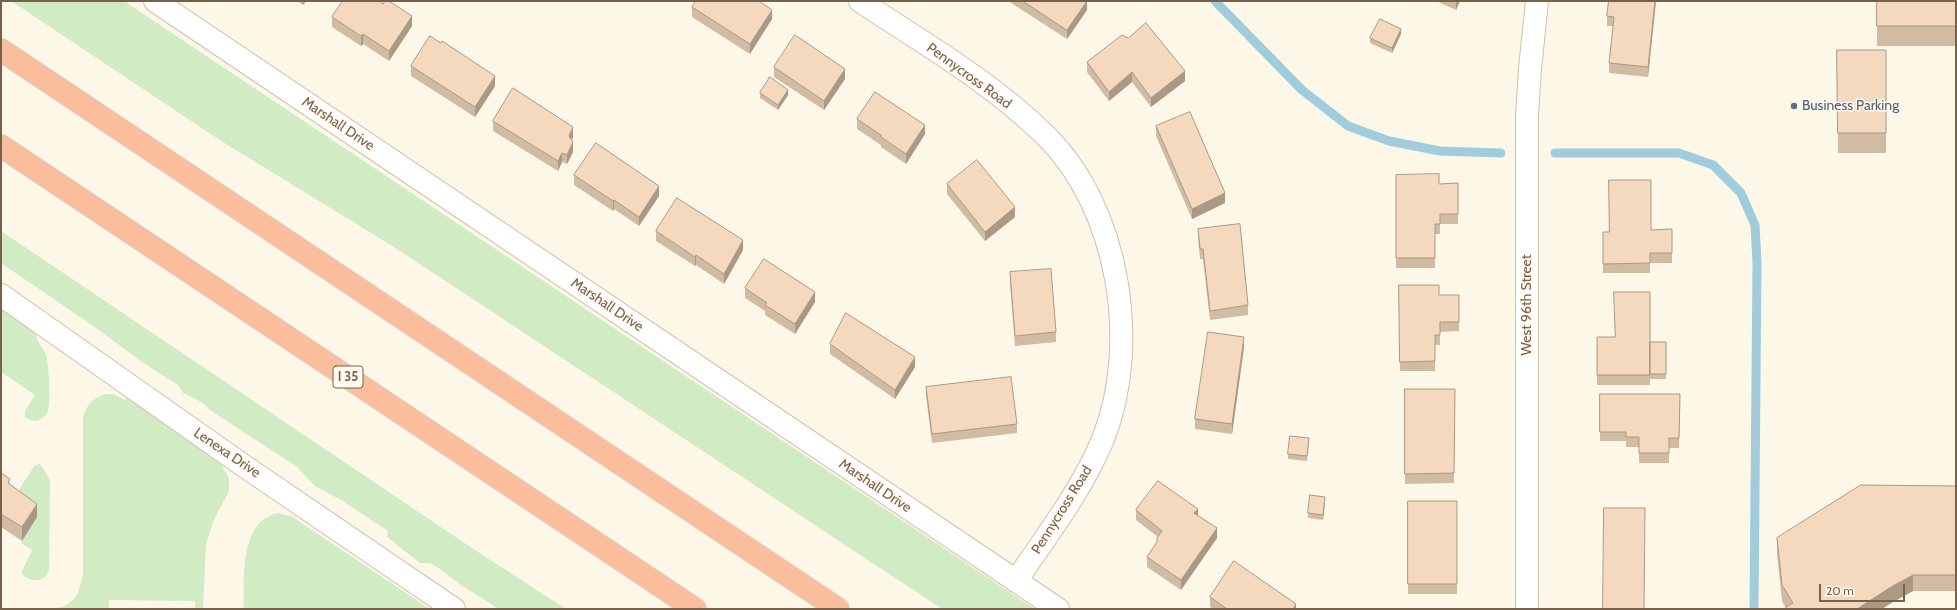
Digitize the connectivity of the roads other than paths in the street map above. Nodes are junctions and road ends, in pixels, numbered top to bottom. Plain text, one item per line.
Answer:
1 (155, 1) edge
2 (860, 1) edge
3 (1537, 1) edge
4 (1, 50) edge
5 (1, 146) edge
6 (1, 295) edge
7 (1016, 581) junction
8 (454, 609) edge
9 (695, 609) edge
10 (838, 609) edge
11 (1058, 609) edge
12 (1528, 609) edge

1 - 7 street, Marshall Drive
2 - 7 street, Pennycross Road
3 - 12 street, West 96th Street
4 - 10 highway
5 - 9 highway, I 35
6 - 8 street, Lenexa Drive
7 - 11 street, Marshall Drive

